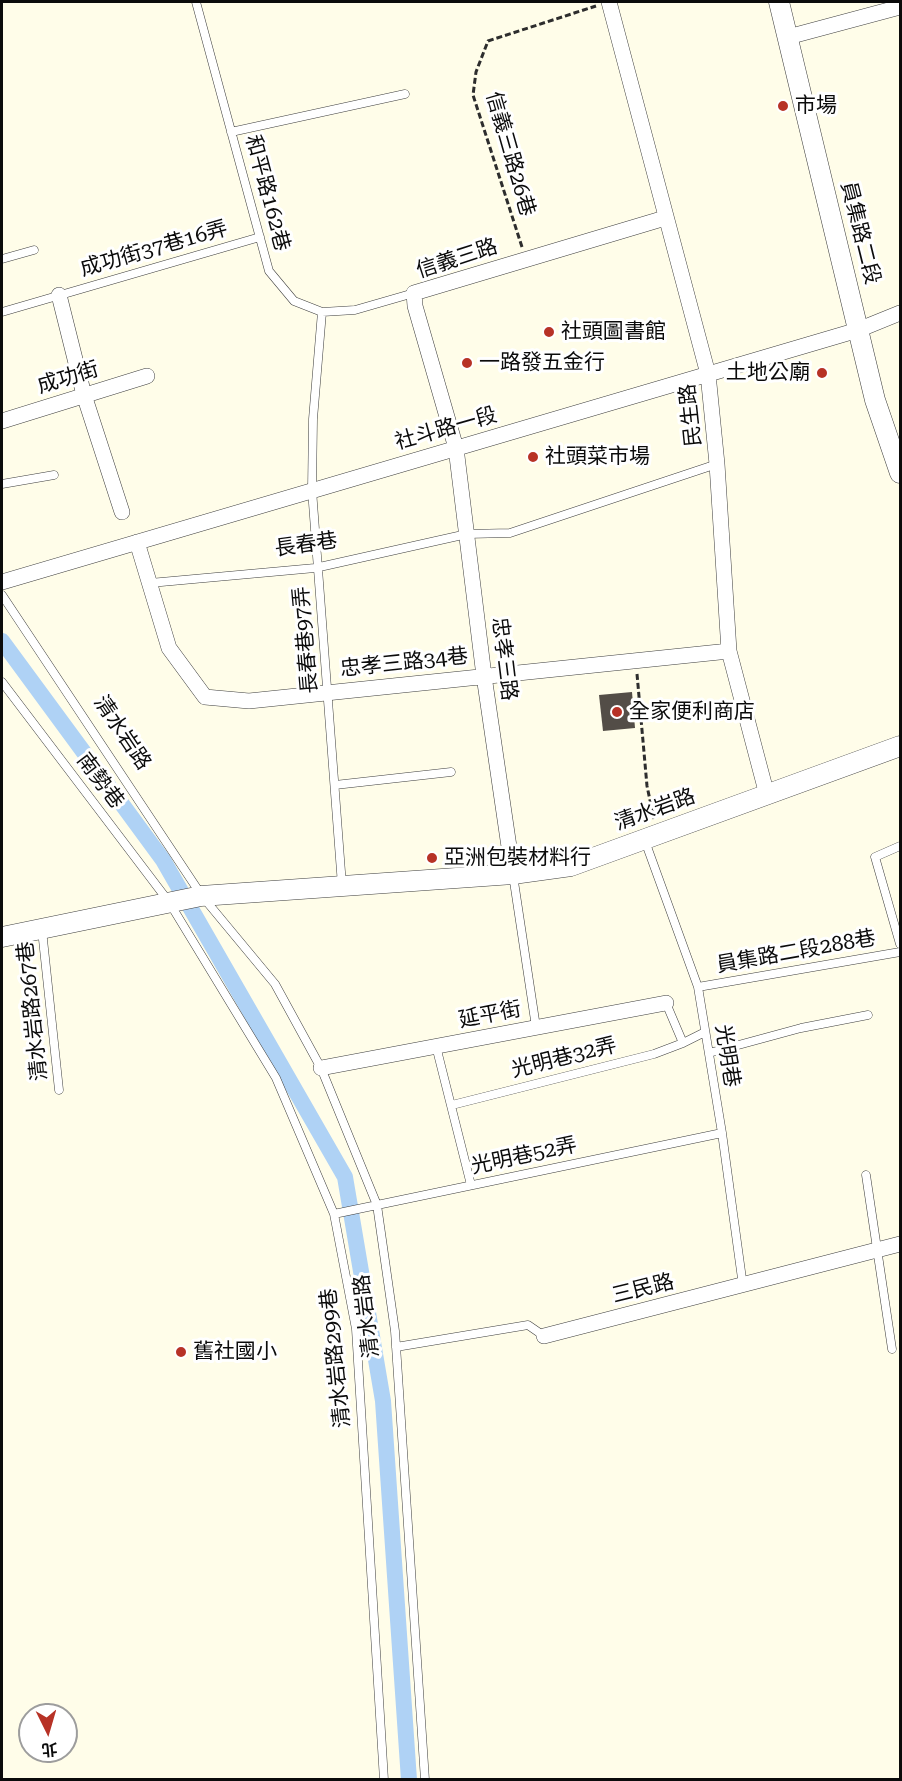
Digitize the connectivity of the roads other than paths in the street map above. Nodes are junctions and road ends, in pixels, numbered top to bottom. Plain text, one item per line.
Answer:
1 (196, 2) edge
2 (609, 2) edge
3 (779, 2) edge
4 (891, 6) edge
5 (788, 37) junction
6 (405, 94) dead end
7 (231, 132) junction
8 (665, 218) junction
9 (260, 237) junction
10 (34, 250) dead end
11 (2, 259) edge
12 (414, 293) junction
13 (59, 295) junction
14 (2, 312) edge
15 (322, 312) junction
16 (900, 313) edge
17 (858, 330) junction
18 (708, 374) junction
19 (147, 376) dead end
20 (84, 395) junction
21 (2, 421) edge
22 (456, 448) junction
23 (717, 464) junction
24 (900, 473) edge
25 (54, 475) dead end
26 (2, 484) edge
27 (312, 490) junction
28 (122, 512) dead end
29 (467, 534) junction
30 (137, 542) junction
31 (319, 567) junction
32 (2, 582) edge
33 (150, 583) junction
34 (2, 595) edge
35 (729, 651) junction
36 (484, 676) junction
37 (2, 682) edge
38 (328, 692) junction
39 (900, 746) edge
40 (451, 772) dead end
41 (335, 785) junction
42 (767, 795) junction
43 (651, 837) junction
44 (900, 846) edge
45 (513, 874) junction
46 (342, 886) junction
47 (201, 896) junction
48 (170, 902) junction
49 (42, 928) junction
50 (2, 937) edge
51 (900, 944) edge
52 (900, 952) edge
53 (698, 987) junction
54 (666, 1003) joint
55 (868, 1015) dead end
56 (536, 1027) junction
57 (705, 1032) junction
58 (683, 1042) junction
59 (436, 1046) junction
60 (709, 1053) junction
61 (321, 1068) junction
62 (59, 1090) dead end
63 (452, 1105) junction
64 (722, 1133) junction
65 (866, 1175) dead end
66 (471, 1185) junction
67 (376, 1205) junction
68 (335, 1214) junction
69 (900, 1244) edge
70 (877, 1251) junction
71 (743, 1286) junction
72 (544, 1336) joint
73 (396, 1347) junction
74 (892, 1349) dead end
75 (384, 1779) edge
76 (425, 1779) edge

1 - 7 lane, 和平路162巷
2 - 8 street, 民生路
3 - 5 street, 員集路二段
4 - 5 street
5 - 17 street, 員集路二段
6 - 7 lane
7 - 9 lane, 和平路162巷
8 - 12 street, 信義三路
8 - 18 street, 民生路
9 - 13 lane, 成功街37巷16弄
9 - 15 lane, 和平路162巷
10 - 11 lane
12 - 15 lane, 和平路162巷
12 - 22 street, 信義三路
13 - 14 lane, 成功街37巷16弄
13 - 20 street
15 - 27 lane, 長春巷97弄
16 - 17 street, 社斗路一段
17 - 18 street, 社斗路一段
17 - 24 street, 員集路二段
18 - 22 street, 社斗路一段
18 - 23 street, 民生路
19 - 20 street, 成功街
20 - 21 street, 成功街
20 - 28 street
22 - 27 street, 社斗路一段
22 - 29 street, 忠孝三路
23 - 29 lane, 長春巷
23 - 35 street, 民生路
25 - 26 lane
27 - 30 street, 社斗路一段
27 - 31 lane, 長春巷97弄
29 - 31 lane, 長春巷
29 - 36 street, 忠孝三路
30 - 32 street, 社斗路一段
30 - 33 street, 忠孝三路34巷
31 - 33 lane, 長春巷
31 - 38 lane, 長春巷97弄
33 - 38 street, 忠孝三路34巷
34 - 47 lane, 清水岩路
35 - 36 street
35 - 42 street, 民生路
36 - 38 street, 忠孝三路34巷
36 - 45 street, 忠孝三路
37 - 48 lane, 南勢巷
38 - 41 lane, 長春巷97弄
39 - 42 street, 清水岩路
40 - 41 lane
41 - 46 lane, 長春巷97弄
42 - 43 street, 清水岩路
43 - 45 street, 清水岩路
43 - 53 lane, 光明巷
44 - 51 lane
45 - 46 street, 清水岩路
45 - 56 lane
46 - 47 street, 清水岩路
47 - 48 street
47 - 61 lane, 清水岩路
48 - 49 street
48 - 68 lane, 清水岩路299巷
49 - 50 street
49 - 62 lane, 清水岩路267巷
52 - 53 lane, 員集路二段288巷
53 - 57 lane, 光明巷
54 - 56 street, 延平街
54 - 58 lane
55 - 60 lane
56 - 59 street, 延平街
57 - 58 lane, 光明巷32弄
57 - 60 lane, 光明巷
58 - 63 lane, 光明巷32弄
59 - 61 street, 延平街
59 - 63 lane
60 - 64 lane, 光明巷
61 - 67 lane, 清水岩路
63 - 66 lane
64 - 66 lane, 光明巷52弄
64 - 71 lane, 光明巷
65 - 70 lane
66 - 67 lane, 光明巷52弄
67 - 68 lane, 光明巷52弄
67 - 73 lane, 清水岩路
68 - 75 lane, 清水岩路299巷
69 - 70 street, 三民路
70 - 71 street, 三民路
70 - 74 lane
71 - 72 street, 三民路
72 - 73 lane, 三民路
73 - 76 lane, 清水岩路

